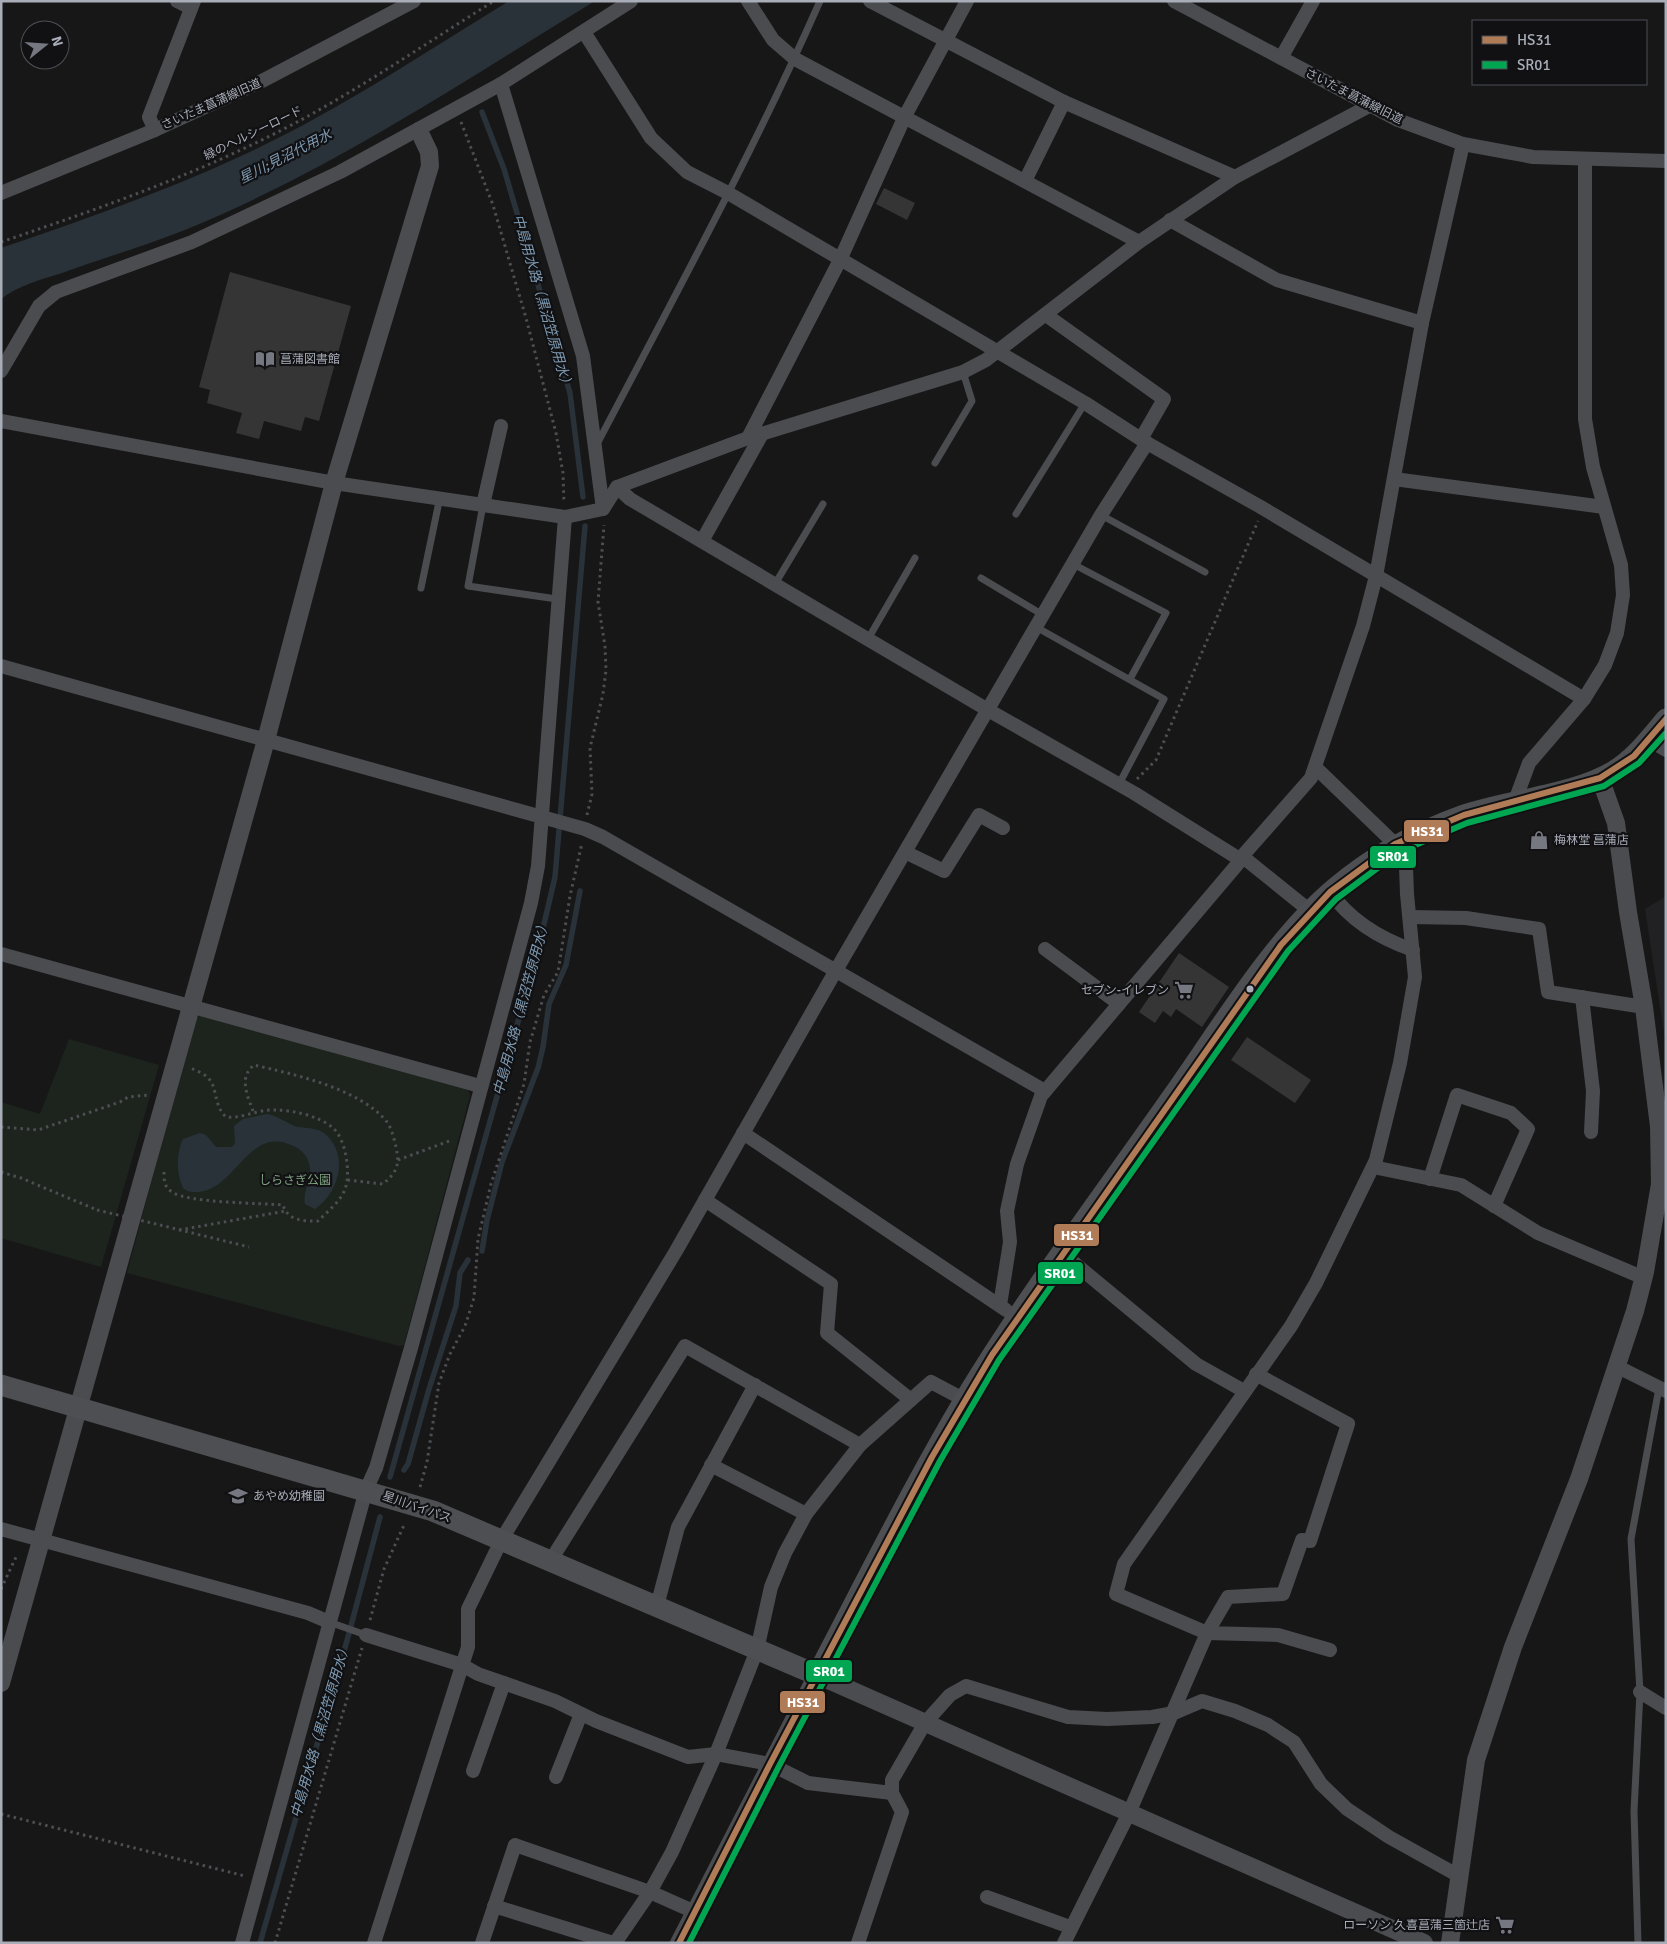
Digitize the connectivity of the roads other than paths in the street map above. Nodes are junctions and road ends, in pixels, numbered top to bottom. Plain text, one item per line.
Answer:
1 (178, 1) edge
2 (414, 1) edge
3 (631, 1) edge
4 (748, 1) edge
5 (820, 1) edge
6 (870, 1) edge
7 (967, 1) edge
8 (1174, 1) edge
9 (1313, 1) edge
10 (193, 4) edge
11 (584, 32) junction
12 (945, 40) junction
13 (1281, 58) junction
14 (795, 59) junction
15 (501, 84) junction
16 (1064, 102) junction
17 (1369, 106) junction
18 (905, 116) junction
19 (154, 130) junction
20 (419, 131) junction
21 (1463, 144) junction
22 (1585, 160) junction
23 (1666, 160) edge
24 (1235, 177) junction
25 (1025, 181) junction
26 (1, 193) edge
27 (728, 193) junction
28 (1170, 220) junction
29 (1139, 242) junction
30 (840, 260) junction
31 (1046, 315) junction
32 (1422, 323) junction
33 (996, 351) junction
34 (1, 371) edge
35 (963, 372) junction
36 (1085, 402) junction
37 (1, 421) edge
38 (501, 426) dead end
39 (762, 434) junction
40 (748, 438) junction
41 (1144, 441) junction
42 (595, 449) junction
43 (935, 463) dead end
44 (1394, 478) junction
45 (334, 483) junction
46 (617, 487) junction
47 (440, 497) junction
48 (822, 504) dead end
49 (483, 505) junction
50 (1604, 507) junction
51 (600, 509) junction
52 (1016, 514) dead end
53 (1101, 515) junction
54 (569, 516) junction
55 (702, 541) junction
56 (915, 558) dead end
57 (1073, 564) junction
58 (1206, 572) dead end
59 (1376, 576) junction
60 (981, 578) dead end
61 (774, 584) junction
62 (421, 588) dead end
63 (557, 599) junction
64 (1040, 621) junction
65 (868, 639) junction
66 (1, 666) edge
67 (1130, 679) junction
68 (1584, 699) junction
69 (988, 710) junction
70 (1666, 720) edge
71 (266, 740) junction
72 (1657, 745) edge
73 (1315, 768) junction
74 (1600, 778) junction
75 (1119, 783) junction
76 (1515, 801) junction
77 (544, 817) junction
78 (1004, 828) dead end
79 (1400, 842) junction
80 (905, 852) junction
81 (1242, 858) junction
82 (1330, 892) junction
83 (1310, 911) junction
84 (1410, 917) junction
85 (1045, 949) dead end
86 (1413, 950) junction
87 (1, 954) edge
88 (835, 972) junction
89 (1582, 997) junction
90 (1119, 1004) junction
91 (192, 1006) junction
92 (1644, 1007) junction
93 (480, 1086) junction
94 (1045, 1091) junction
95 (1591, 1132) dead end
96 (743, 1133) junction
97 (1372, 1167) junction
98 (1430, 1179) junction
99 (705, 1200) junction
100 (1494, 1206) junction
101 (1062, 1253) junction
102 (1644, 1278) junction
103 (1000, 1306) junction
104 (1017, 1319) junction
105 (1616, 1366) junction
106 (1256, 1374) junction
107 (1, 1385) edge
108 (755, 1385) junction
109 (1662, 1390) edge
110 (1244, 1391) junction
111 (911, 1400) junction
112 (965, 1400) junction
113 (79, 1406) junction
114 (860, 1445) junction
115 (711, 1466) junction
116 (366, 1490) junction
117 (806, 1514) junction
118 (1, 1529) edge
119 (502, 1539) junction
120 (42, 1540) junction
121 (550, 1560) junction
122 (657, 1606) junction
123 (334, 1624) junction
124 (365, 1632) joint
125 (1207, 1633) junction
126 (757, 1650) junction
127 (1330, 1650) dead end
128 (462, 1665) junction
129 (817, 1675) junction
130 (1, 1683) edge
131 (504, 1683) junction
132 (1640, 1692) junction
133 (1666, 1708) edge
134 (1174, 1713) junction
135 (581, 1714) junction
136 (926, 1723) junction
137 (716, 1754) junction
138 (770, 1764) junction
139 (474, 1771) dead end
140 (556, 1777) dead end
141 (892, 1793) junction
142 (1129, 1813) junction
143 (1459, 1876) junction
144 (650, 1892) junction
145 (987, 1897) dead end
146 (494, 1906) junction
147 (694, 1912) junction
148 (1070, 1928) junction
149 (242, 1943) edge
150 (374, 1943) edge
151 (482, 1943) edge
152 (614, 1943) edge
153 (679, 1943) edge
154 (858, 1943) edge
155 (1064, 1943) edge
156 (1424, 1943) edge
157 (1450, 1943) edge
158 (1638, 1943) edge

1 - 10 street
2 - 19 street, さいたま菖蒲線旧道
3 - 11 street
4 - 14 street
5 - 14 lane
6 - 12 street
7 - 12 street
8 - 13 street, さいたま菖蒲線旧道
9 - 13 street
10 - 19 street
11 - 15 street
11 - 27 street
12 - 16 street
12 - 18 street
13 - 17 street, さいたま菖蒲線旧道
14 - 18 street
14 - 27 lane
15 - 20 street
15 - 42 street
16 - 24 street
16 - 25 street
17 - 21 street, さいたま菖蒲線旧道
17 - 24 street
18 - 25 street
18 - 30 street
19 - 26 street, さいたま菖蒲線旧道
20 - 34 street
20 - 45 street
21 - 22 street, さいたま菖蒲線旧道
21 - 32 street
22 - 23 street, さいたま菖蒲線旧道
22 - 50 street
24 - 28 street
25 - 29 street
27 - 30 street
27 - 42 lane
28 - 29 street
28 - 32 street
29 - 31 street
30 - 33 street
30 - 40 street
31 - 33 street
31 - 41 street
32 - 44 street
33 - 35 street
33 - 36 street
35 - 39 street
35 - 43 lane
36 - 41 street
36 - 52 lane
37 - 45 street
38 - 49 street
39 - 40 street
39 - 55 street
40 - 46 street
41 - 53 street
41 - 59 street
42 - 51 street
44 - 50 street
44 - 59 street
45 - 47 street
45 - 71 street
46 - 51 street
46 - 55 street
47 - 49 street
47 - 62 lane
48 - 61 lane
49 - 54 street
49 - 63 lane
50 - 68 street
51 - 54 street
53 - 57 street
53 - 58 lane
54 - 63 street
55 - 61 street
56 - 65 lane
57 - 64 street
57 - 67 lane
59 - 68 street
59 - 73 street
60 - 64 lane
61 - 65 street
63 - 77 street
64 - 67 lane
64 - 69 street
65 - 69 street
66 - 71 street
67 - 75 lane
68 - 76 street
69 - 75 street
69 - 80 street
70 - 72 main road
71 - 77 street
71 - 91 street
72 - 74 main road
73 - 79 street
73 - 81 street
74 - 76 main road
74 - 92 street
75 - 81 street
76 - 79 main road
77 - 88 street
77 - 93 street
78 - 80 street
79 - 82 main road
79 - 84 street
80 - 88 street
81 - 83 street
81 - 90 street
82 - 83 main road
82 - 86 street
83 - 101 main road
84 - 86 street
84 - 89 street
85 - 90 street
86 - 97 street
87 - 91 street
88 - 94 street
88 - 96 street
89 - 92 street
89 - 95 street
90 - 94 street
91 - 93 street
91 - 113 street
92 - 102 street
93 - 116 street
94 - 103 street
96 - 99 street
96 - 103 street
97 - 98 street
97 - 106 street
98 - 100 street
98 - 100 street
99 - 111 street
99 - 119 street
100 - 102 street
101 - 104 main road
101 - 110 street
102 - 105 street
103 - 104 street
104 - 112 main road
105 - 109 street
105 - 143 street
106 - 110 street
106 - 125 street
107 - 113 main road, 星川バイパス
108 - 114 street
108 - 115 street
108 - 121 street
109 - 132 lane
110 - 125 street
111 - 112 street
111 - 114 street
112 - 129 main road
113 - 116 main road, 星川バイパス
113 - 120 street
114 - 117 street
115 - 117 street
115 - 122 street
116 - 119 main road, 星川バイパス
116 - 123 street
117 - 126 street
118 - 120 street
119 - 121 main road, 星川バイパス
119 - 128 street
120 - 123 street
120 - 130 street
121 - 122 main road, 星川バイパス
122 - 126 main road, 星川バイパス
123 - 124 lane
123 - 149 street
124 - 128 street
125 - 127 street
125 - 134 street
126 - 129 main road, 星川バイパス
126 - 137 street
128 - 131 street
128 - 150 street
129 - 136 street
129 - 138 street
131 - 135 street
131 - 139 street
132 - 133 street
132 - 158 lane
134 - 136 street
134 - 142 street
134 - 143 street
135 - 137 street
135 - 140 street
136 - 141 street
136 - 142 street
137 - 138 street
137 - 144 street
138 - 141 street
138 - 147 street
141 - 154 street
142 - 148 street
142 - 156 street
143 - 157 street
144 - 146 street
144 - 147 street
144 - 152 street
145 - 148 street
146 - 151 street
146 - 152 street
147 - 153 street
148 - 155 street

